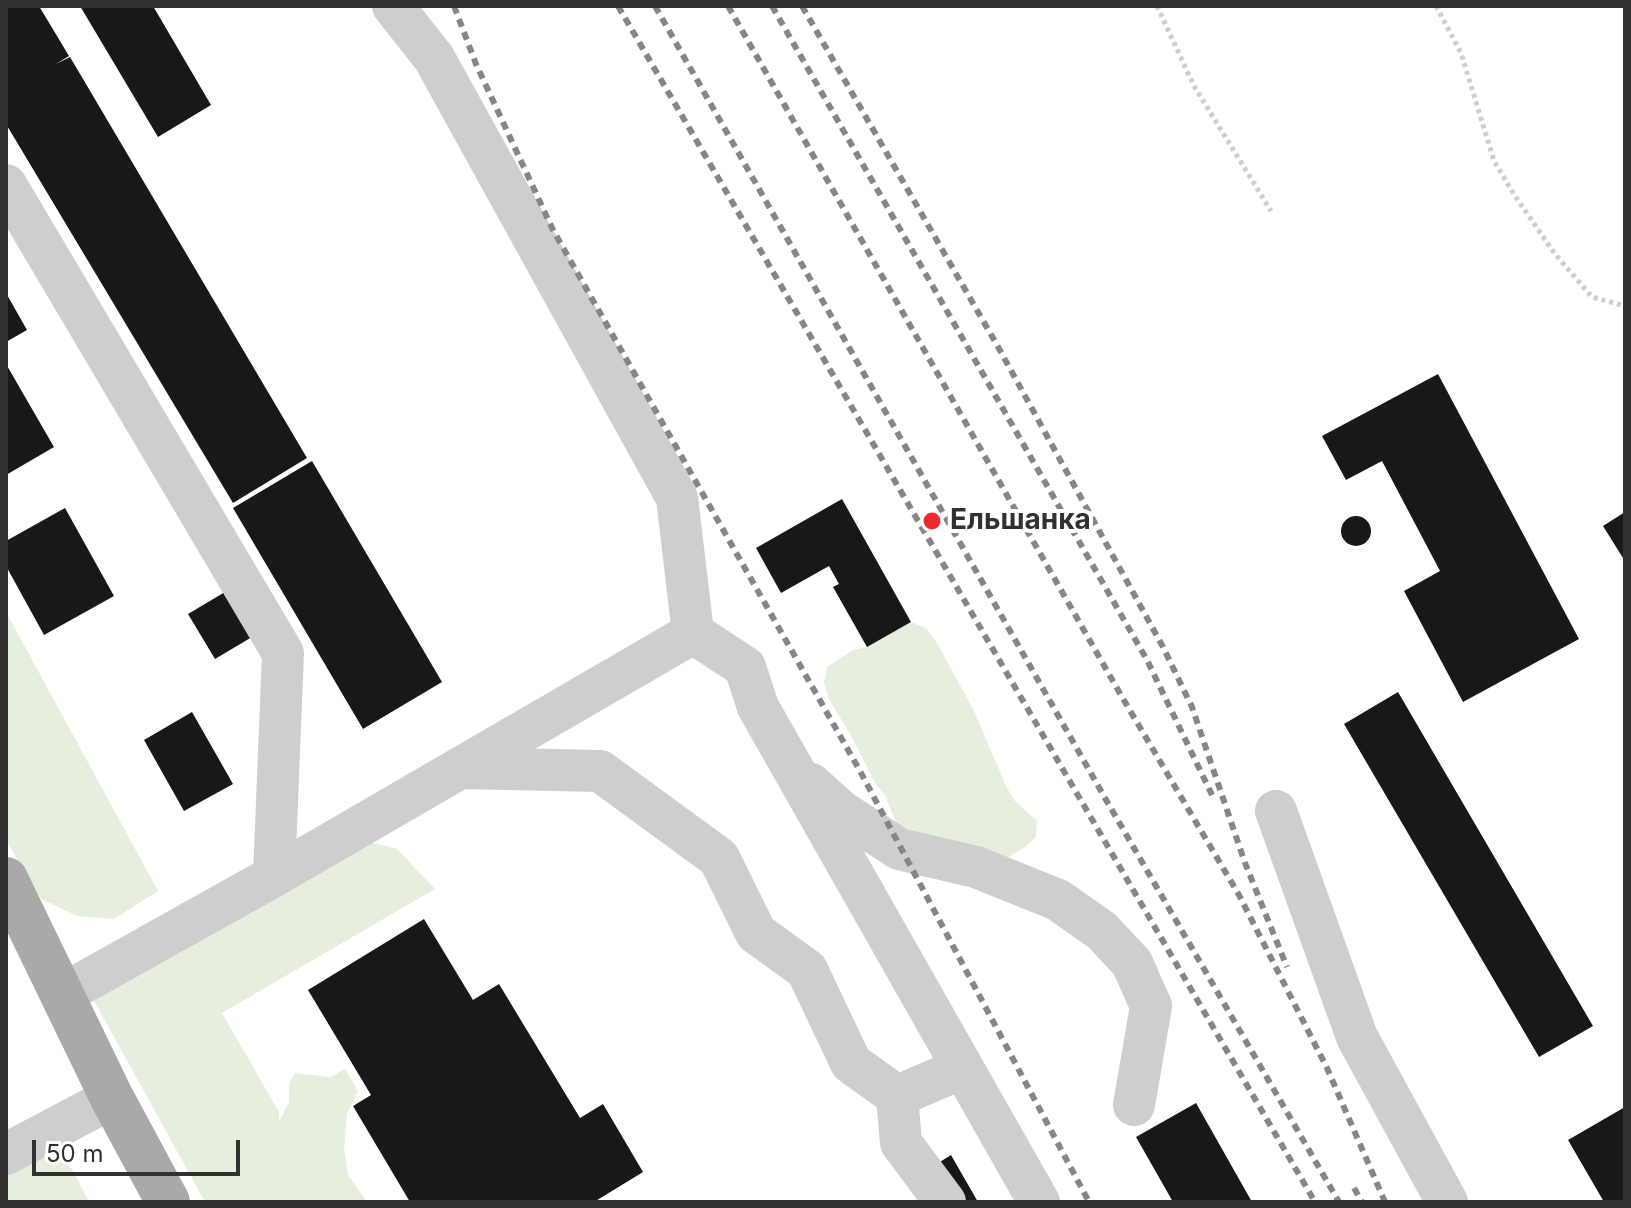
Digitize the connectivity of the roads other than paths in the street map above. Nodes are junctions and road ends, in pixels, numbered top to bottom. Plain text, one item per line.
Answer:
1 (393, 6) edge
2 (6, 185) edge
3 (693, 633) junction
4 (460, 768) junction
5 (793, 770) junction
6 (1276, 811) dead end
7 (274, 876) junction
8 (6, 879) edge
9 (63, 994) junction
10 (963, 1068) junction
11 (897, 1096) junction
12 (112, 1098) junction
13 (1134, 1105) dead end
14 (6, 1154) edge
15 (168, 1202) edge
16 (945, 1202) edge
17 (1039, 1202) edge
18 (1447, 1202) edge

1 - 3 street
2 - 7 street
3 - 4 street
3 - 5 street
4 - 7 street
4 - 11 street
5 - 10 street
5 - 13 street
6 - 18 street
7 - 9 street
8 - 9 main road
9 - 12 main road
10 - 11 street
10 - 17 street
11 - 16 street
12 - 14 street
12 - 15 main road

